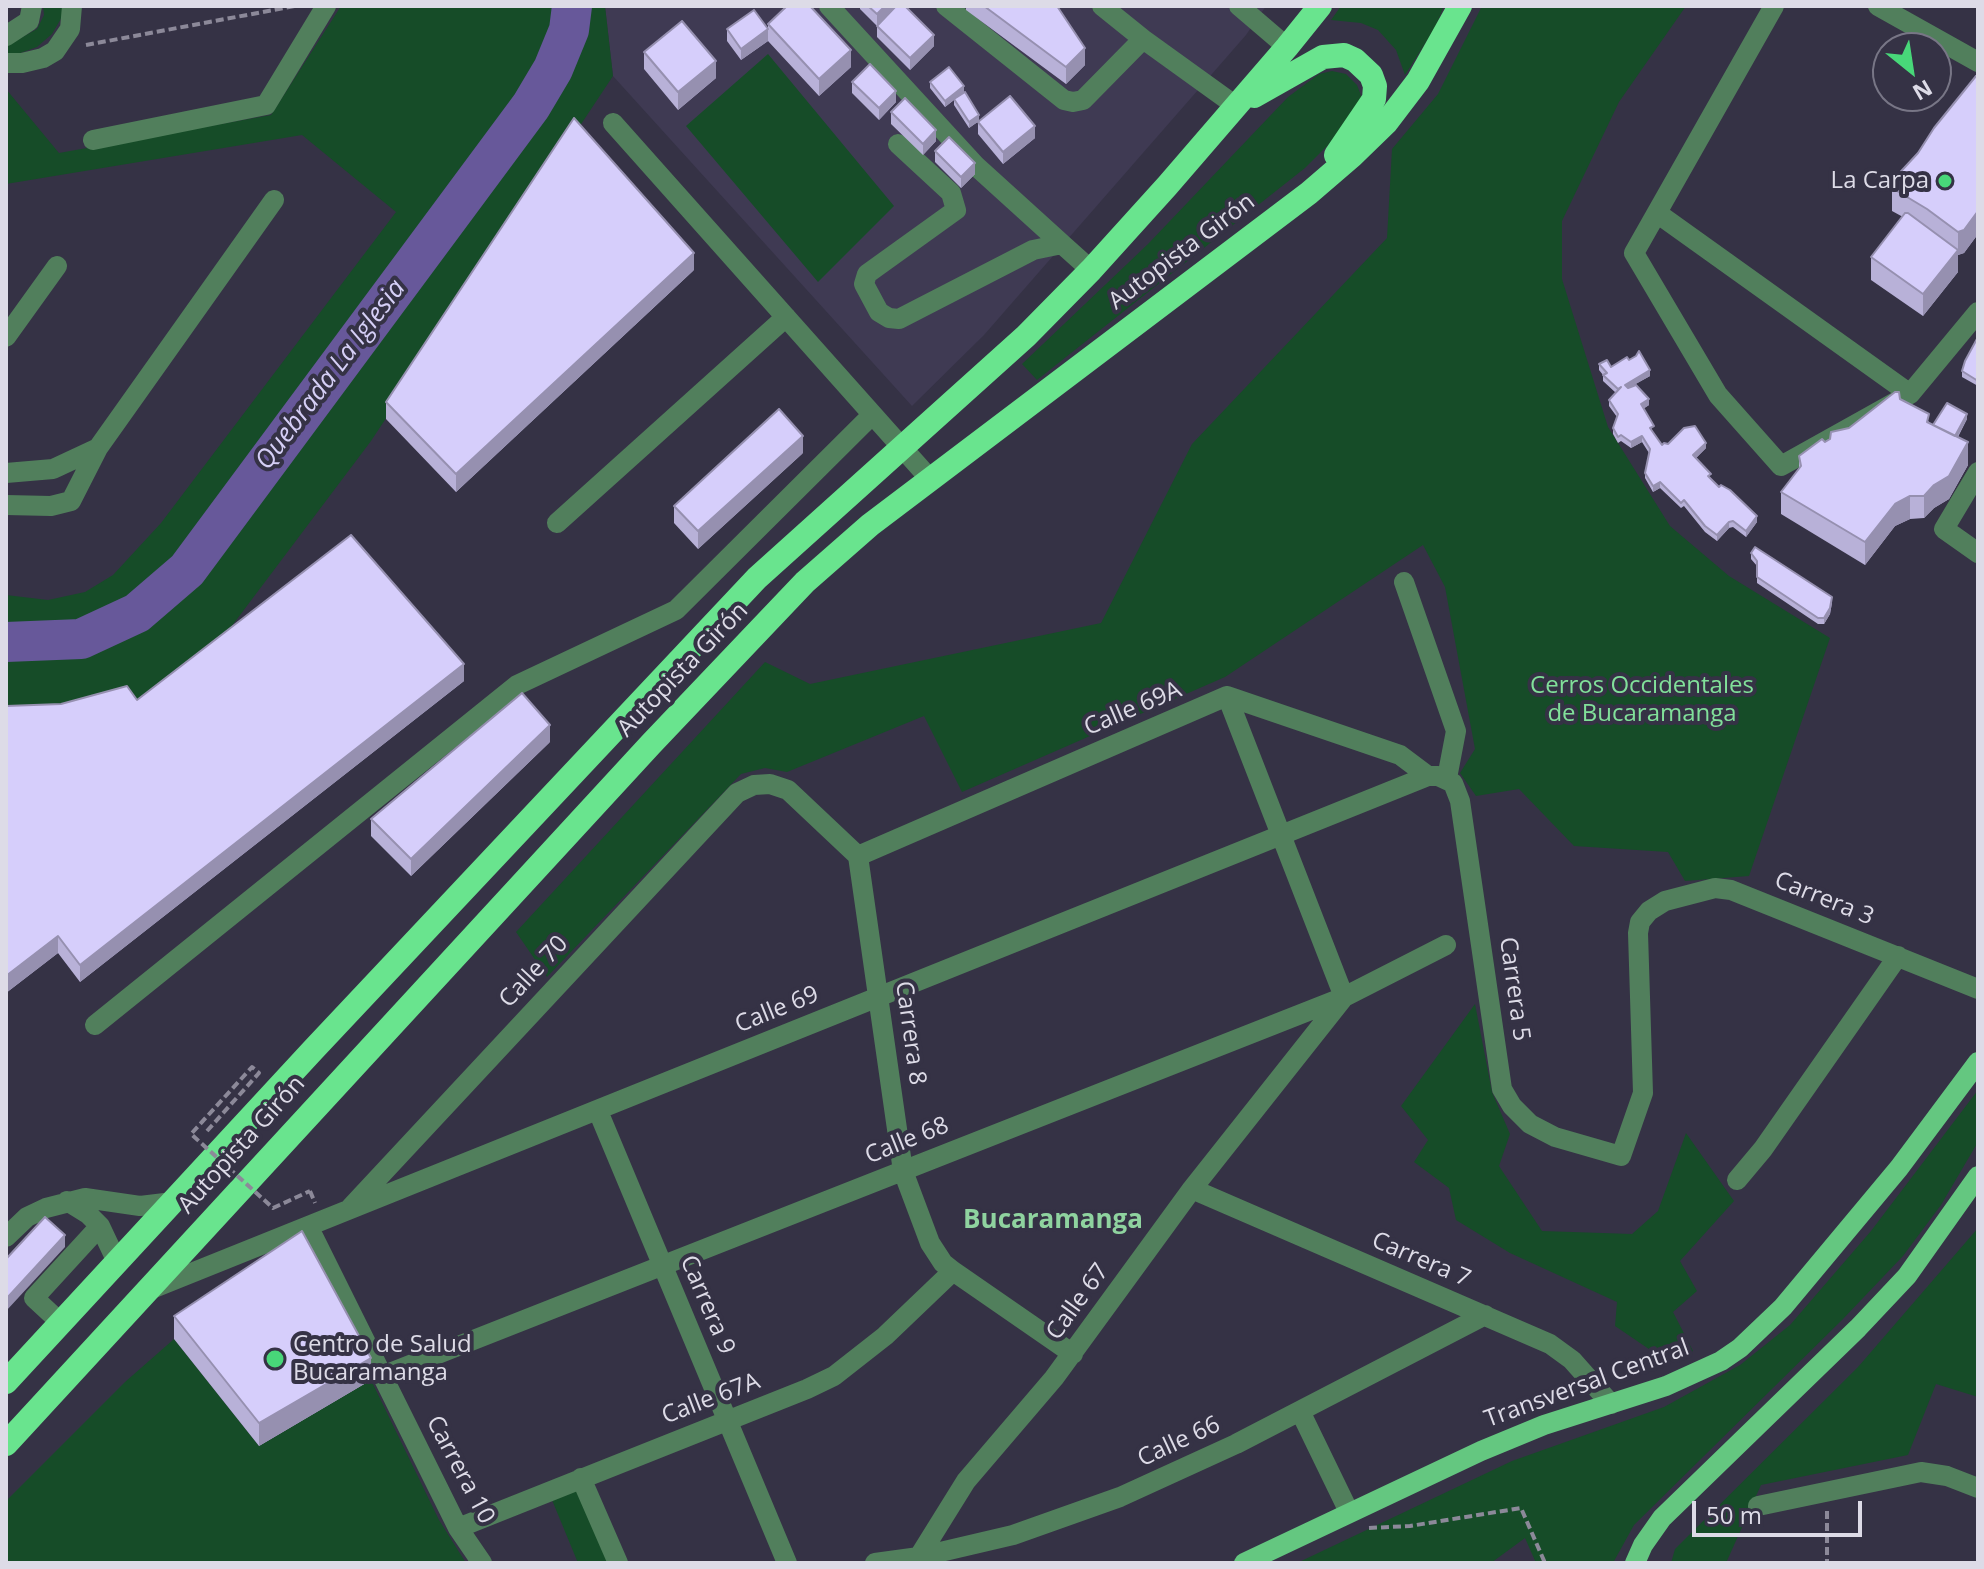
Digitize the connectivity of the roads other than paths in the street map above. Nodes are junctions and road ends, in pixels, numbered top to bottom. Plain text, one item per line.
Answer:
1 (72, 6) edge
2 (326, 6) edge
3 (829, 6) edge
4 (946, 6) edge
5 (1102, 6) edge
6 (1239, 6) edge
7 (1320, 6) edge
8 (1460, 6) edge
9 (1774, 6) edge
10 (1878, 6) edge
11 (30, 13) edge
12 (6, 36) edge
13 (1143, 39) junction
14 (1287, 47) junction
15 (1978, 62) edge
16 (6, 63) edge
17 (1236, 106) junction
18 (613, 123) dead end
19 (93, 140) dead end
20 (898, 144) dead end
21 (1309, 193) junction
22 (274, 200) dead end
23 (1657, 213) junction
24 (1062, 244) junction
25 (57, 266) dead end
26 (1091, 270) junction
27 (1978, 312) edge
28 (786, 317) junction
29 (6, 337) edge
30 (1910, 394) junction
31 (872, 415) junction
32 (98, 448) junction
33 (901, 448) junction
34 (1978, 472) edge
35 (6, 473) edge
36 (930, 479) junction
37 (6, 505) edge
38 (557, 523) dead end
39 (1978, 553) edge
40 (1404, 582) dead end
41 (1227, 696) junction
42 (1438, 777) junction
43 (1281, 836) junction
44 (858, 856) junction
45 (1649, 911) joint
46 (1446, 945) dead end
47 (1898, 956) junction
48 (1978, 989) edge
49 (879, 997) junction
50 (1344, 997) junction
51 (95, 1025) dead end
52 (1978, 1062) edge
53 (598, 1111) junction
54 (903, 1171) junction
55 (1978, 1176) edge
56 (1737, 1180) dead end
57 (1192, 1189) junction
58 (67, 1201) junction
59 (173, 1202) junction
60 (346, 1213) junction
61 (100, 1226) junction
62 (309, 1228) junction
63 (6, 1237) edge
64 (117, 1262) junction
65 (663, 1266) junction
66 (953, 1271) junction
67 (145, 1292) junction
68 (1485, 1315) junction
69 (61, 1323) junction
70 (1073, 1354) junction
71 (382, 1376) junction
72 (6, 1382) edge
73 (1611, 1404) junction
74 (1300, 1411) junction
75 (728, 1421) junction
76 (6, 1444) edge
77 (581, 1478) junction
78 (1978, 1488) edge
79 (1758, 1506) dead end
80 (1349, 1512) junction
81 (458, 1528) junction
82 (917, 1560) edge
83 (482, 1563) edge
84 (618, 1563) edge
85 (787, 1563) edge
86 (875, 1563) edge
87 (1244, 1563) edge
88 (1635, 1563) edge

1 - 16 street
2 - 19 street
3 - 24 street
4 - 13 street
5 - 13 street
6 - 14 street
7 - 14 highway, Autopista Girón
8 - 21 highway, Autopista Girón
9 - 23 street
10 - 15 street
11 - 12 street
13 - 17 street
14 - 17 highway, Autopista Girón
17 - 21 highway
17 - 26 highway, Autopista Girón
18 - 28 street
20 - 24 street
21 - 36 highway, Autopista Girón
22 - 32 street
23 - 30 street
23 - 30 street
24 - 26 street
25 - 29 street
26 - 33 highway, Autopista Girón
27 - 30 street
28 - 31 street
28 - 38 street
31 - 33 street
31 - 51 street
32 - 35 street
32 - 37 street
33 - 36 street
33 - 59 highway, Autopista Girón
34 - 39 street
36 - 67 highway, Autopista Girón
40 - 42 street
41 - 42 street
41 - 43 street
41 - 44 street, Calle 69A
42 - 43 street, Calle 69
42 - 45 street, Carrera 5
43 - 49 street, Calle 69
43 - 50 street
44 - 49 street, Carrera 8
44 - 60 street, Calle 70
45 - 47 street, Carrera 3
46 - 50 street, Calle 68
47 - 48 street, Carrera 3
47 - 56 street
49 - 53 street, Calle 69
49 - 54 street, Carrera 8
50 - 54 street, Calle 68
50 - 57 street, Calle 67
52 - 73 main road, Transversal Central
53 - 60 street, Calle 69
53 - 65 street, Carrera 9
54 - 65 street, Calle 68
54 - 66 street, Carrera 8
55 - 88 main road
57 - 68 street, Carrera 7
57 - 70 street, Calle 67
58 - 59 street
58 - 61 street
58 - 63 street
59 - 64 highway, Autopista Girón
60 - 62 street, Calle 69
61 - 64 street
61 - 69 street
62 - 67 street, Calle 69
62 - 71 street, Carrera 10
64 - 69 highway, Autopista Girón
65 - 71 street, Calle 68
65 - 75 street, Carrera 9
66 - 70 street, Carrera 8
66 - 75 street, Calle 67A
67 - 76 highway, Autopista Girón
68 - 73 street, Carrera 7
68 - 74 street, Calle 66
69 - 72 highway, Autopista Girón
70 - 82 street, Calle 67
71 - 81 street, Carrera 10
73 - 80 main road, Transversal Central
74 - 80 street
74 - 82 street, Calle 66
75 - 77 street, Calle 67A
75 - 85 street, Carrera 9
77 - 81 street, Calle 67A
77 - 84 street
78 - 79 street
80 - 87 main road, Transversal Central
81 - 83 street, Carrera 10
82 - 86 street, Calle 66

